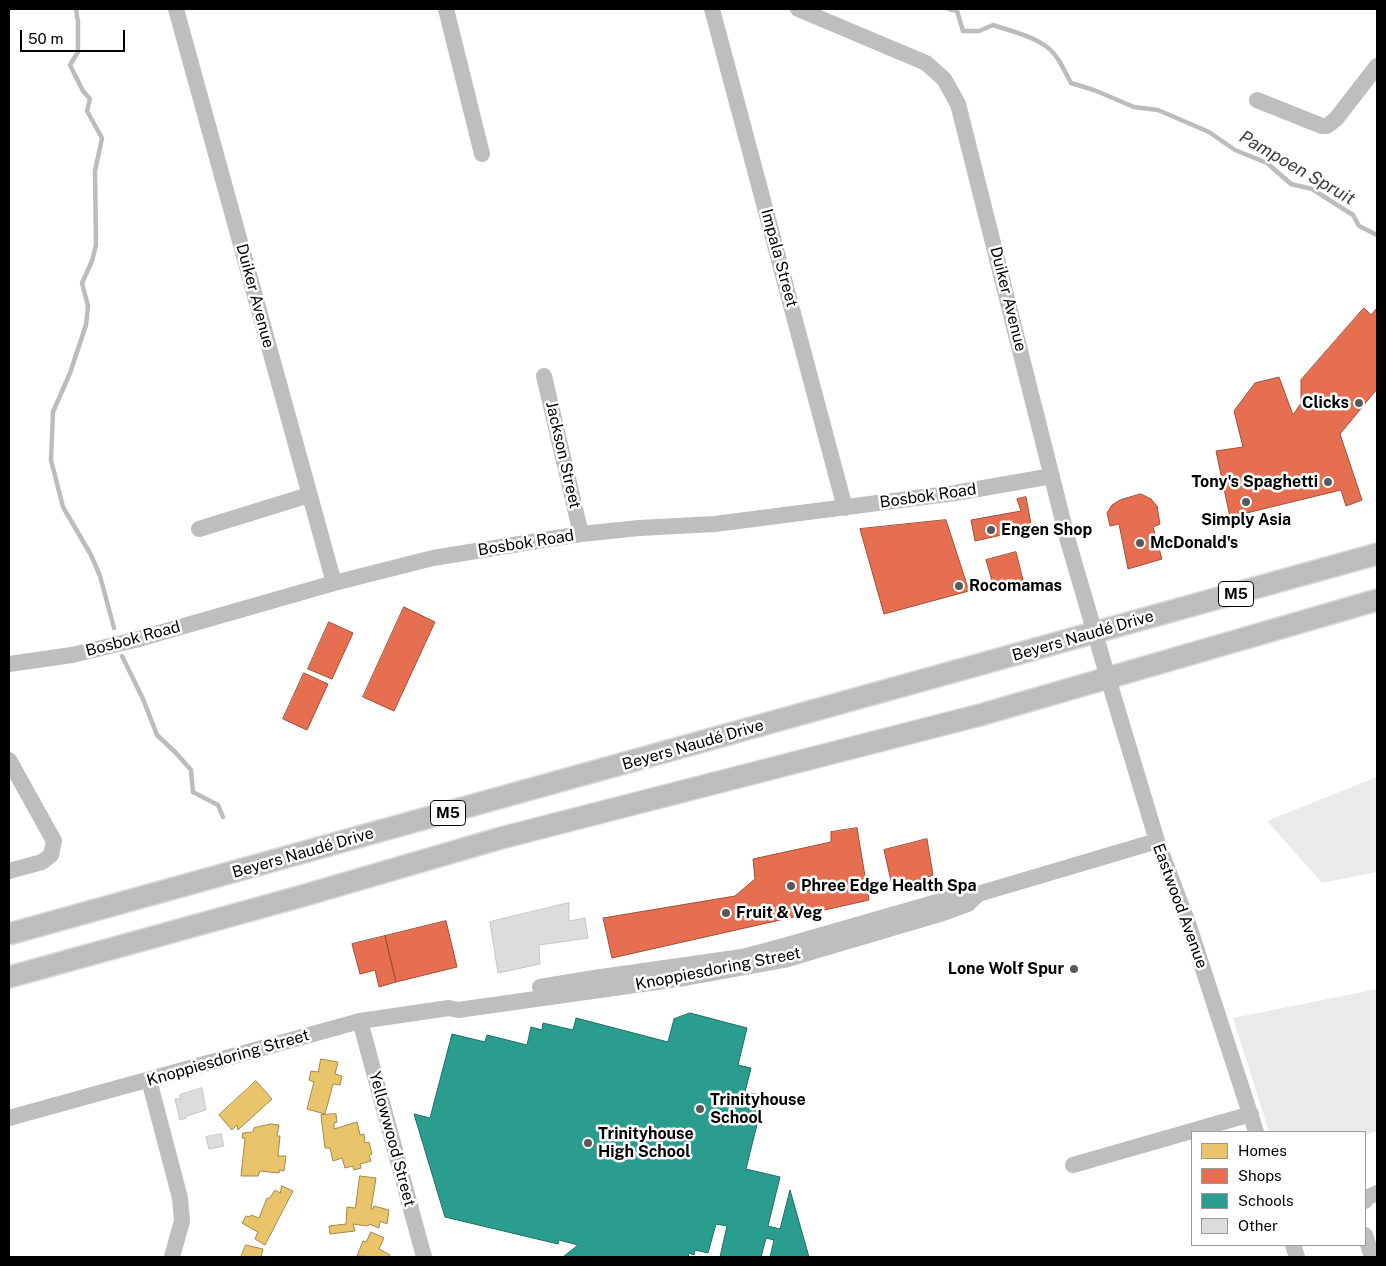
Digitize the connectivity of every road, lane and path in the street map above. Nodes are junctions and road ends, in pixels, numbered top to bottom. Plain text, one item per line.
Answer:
1 (176, 9) edge
2 (446, 9) edge
3 (712, 9) edge
4 (798, 9) edge
5 (1377, 66) edge
6 (1257, 100) dead end
7 (482, 154) dead end
8 (544, 376) dead end
9 (1052, 476) junction
10 (309, 495) junction
11 (845, 508) junction
12 (199, 529) dead end
13 (581, 534) junction
14 (1377, 554) edge
15 (334, 583) junction
16 (1377, 600) edge
17 (1095, 633) junction
18 (9, 664) edge
19 (1108, 678) junction
20 (9, 760) edge
21 (1157, 840) junction
22 (9, 871) edge
23 (9, 934) edge
24 (9, 977) edge
25 (360, 1021) junction
26 (149, 1080) junction
27 (1251, 1114) junction
28 (9, 1118) edge
29 (1191, 1131) edge
30 (1192, 1131) edge
31 (1256, 1131) edge
32 (1073, 1165) dead end
33 (1377, 1193) edge
34 (1366, 1200) edge
35 (1366, 1238) edge
36 (172, 1257) edge
37 (424, 1257) edge
38 (1372, 1257) edge

1 - 10 street, Duiker Avenue
2 - 7 street
3 - 11 street, Impala Street
4 - 9 street, Duiker Avenue
5 - 6 street
8 - 13 street, Jackson Street
9 - 11 street, Bosbok Road
9 - 17 street, Duiker Avenue
10 - 12 street
10 - 15 street, Duiker Avenue
11 - 13 street, Bosbok Road
13 - 15 street, Bosbok Road
14 - 17 main road, Beyers Naudé Drive / M5
15 - 18 street, Bosbok Road
16 - 19 main road, M5
17 - 19 street, Duiker Avenue
17 - 23 main road, Beyers Naudé Drive / M5
19 - 21 street, Eastwood Avenue
19 - 24 main road, M5
20 - 22 street
21 - 25 street, Knoppiesdoring Street
21 - 27 street, Eastwood Avenue
25 - 26 street, Knoppiesdoring Street
25 - 37 street, Yellowwood Street
26 - 28 street, Knoppiesdoring Street
26 - 36 street
27 - 30 street
27 - 31 street, Eastwood Avenue
29 - 32 street
33 - 34 street
35 - 38 street

